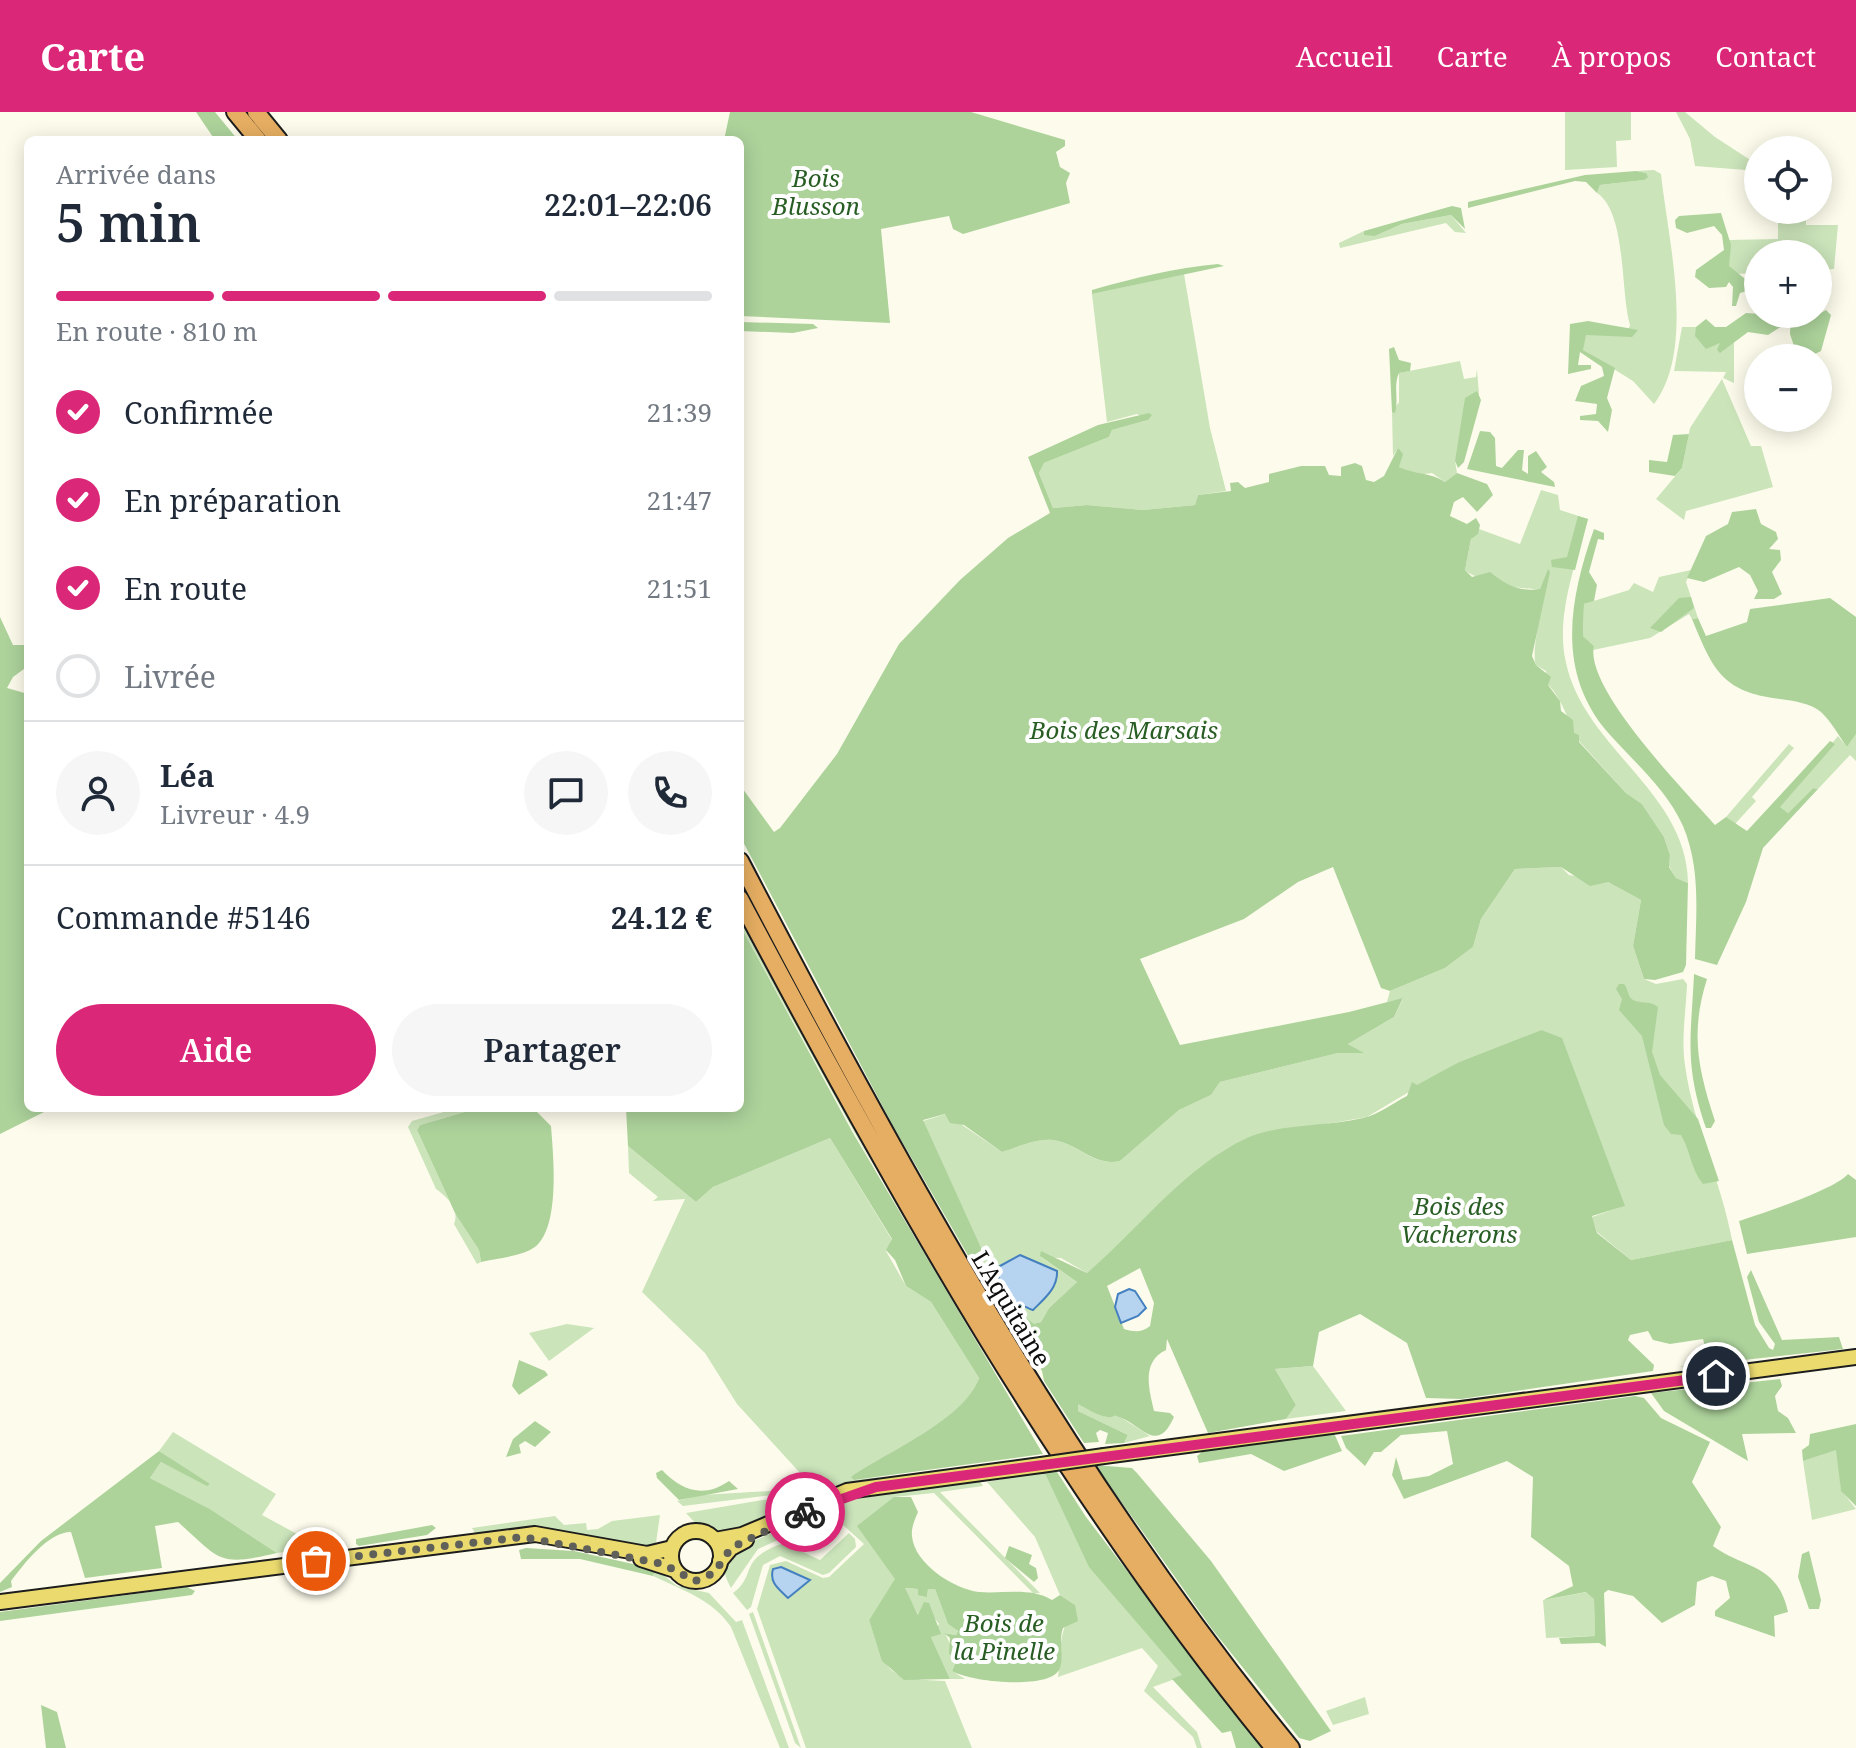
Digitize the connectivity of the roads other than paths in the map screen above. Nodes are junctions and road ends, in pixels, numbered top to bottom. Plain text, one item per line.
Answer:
1 (235, 112) edge
2 (256, 112) edge
3 (255, 136) edge
4 (276, 136) edge
5 (744, 869) edge
6 (744, 906) edge
7 (1856, 1357) edge
8 (876, 1487) junction
9 (523, 1537) junction
10 (715, 1540) junction
11 (672, 1548) junction
12 (720, 1561) junction
13 (675, 1570) junction
14 (0, 1602) edge
15 (1274, 1748) edge
16 (1291, 1748) edge

1 - 3 highway
2 - 4 highway
5 - 16 highway, L'Aquitaine
6 - 15 highway, L'Aquitaine
7 - 8 main road, bridge
8 - 10 main road
8 - 12 main road
9 - 11 main road
9 - 13 main road
9 - 14 main road
10 - 11 main road
10 - 12 main road
11 - 13 main road
12 - 13 main road

